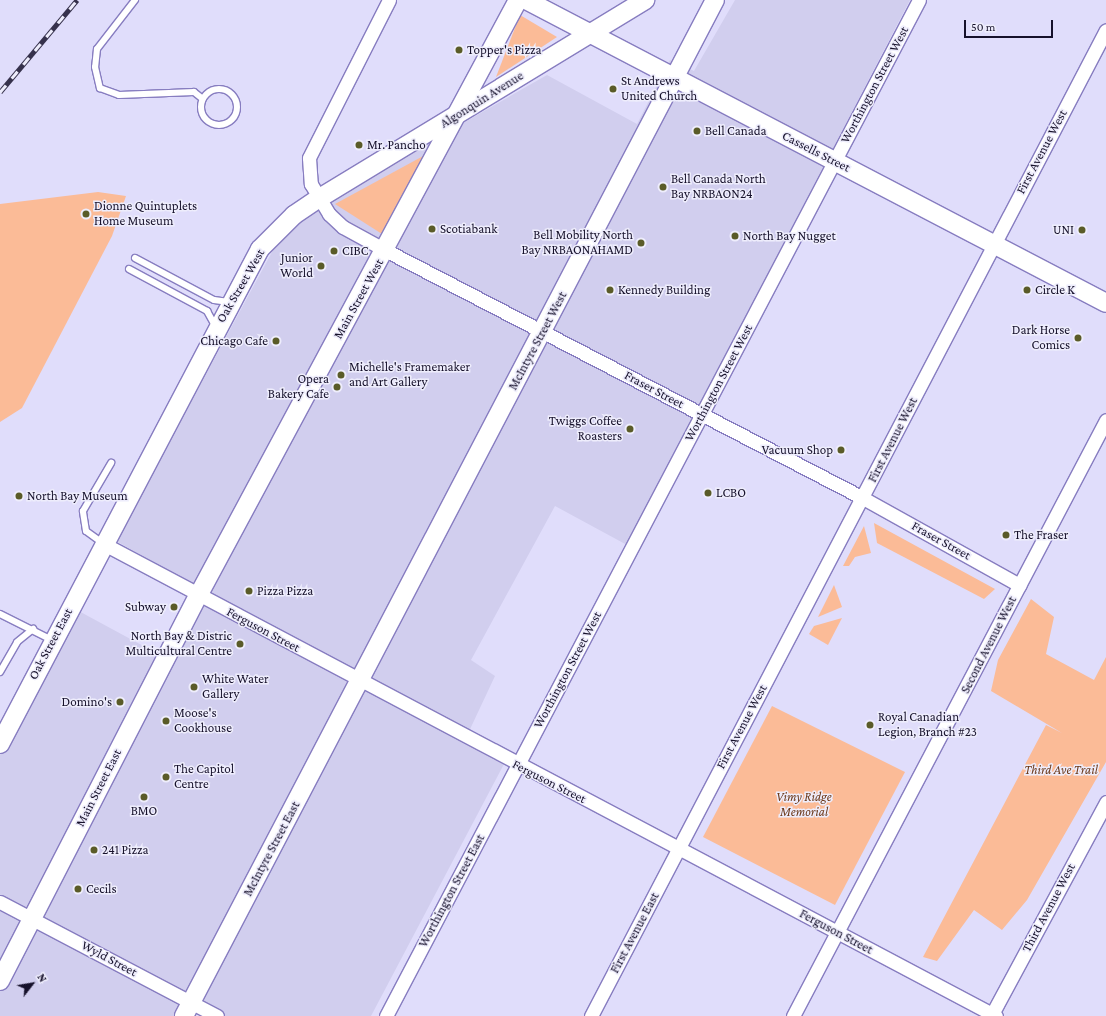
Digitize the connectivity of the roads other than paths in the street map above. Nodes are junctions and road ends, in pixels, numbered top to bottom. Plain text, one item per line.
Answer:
1 (135, 0) edge
2 (389, 0) edge
3 (518, 0) edge
4 (526, 0) edge
5 (645, 0) edge
6 (715, 0) edge
7 (920, 0) edge
8 (1106, 30) edge
9 (590, 33) junction
10 (676, 79) junction
11 (203, 99) junction
12 (458, 116) junction
13 (835, 162) junction
14 (318, 199) junction
15 (994, 243) junction
16 (385, 250) junction
17 (135, 258) dead end
18 (129, 269) dead end
19 (231, 302) junction
20 (1106, 303) edge
21 (216, 328) junction
22 (542, 332) junction
23 (703, 416) junction
24 (1106, 420) edge
25 (111, 463) dead end
26 (862, 498) junction
27 (104, 544) junction
28 (1019, 585) junction
29 (198, 596) junction
30 (0, 614) edge
31 (33, 629) junction
32 (52, 640) junction
33 (0, 672) edge
34 (360, 681) junction
35 (0, 744) edge
36 (517, 766) junction
37 (1106, 802) edge
38 (678, 849) junction
39 (0, 902) edge
40 (32, 919) junction
41 (837, 933) junction
42 (0, 980) edge
43 (187, 1009) edge
44 (993, 1015) edge
45 (218, 1016) edge
46 (386, 1016) edge
47 (591, 1016) edge
48 (793, 1016) edge

1 - 11 lane
2 - 14 street
3 - 12 main road, Main Street West
4 - 9 main road, Cassells Street
5 - 9 main road, Algonquin Avenue
6 - 10 main road, McIntyre Street West
7 - 13 street, Worthington Street West
8 - 15 street, First Avenue West
9 - 10 main road, Cassells Street
9 - 12 main road, Algonquin Avenue
10 - 13 main road, Cassells Street
10 - 22 main road, McIntyre Street West
11 - 11 lane
12 - 14 main road, Algonquin Avenue
12 - 16 main road, Main Street West
13 - 15 main road, Cassells Street
13 - 23 street, Worthington Street West
14 - 16 street, Fraser Street
14 - 19 main road, Oak Street West
15 - 20 main road, Cassells Street
15 - 26 street, First Avenue West
16 - 22 street, Fraser Street
16 - 29 main road, Main Street West
17 - 19 lane
18 - 21 lane
19 - 21 main road, Oak Street West
21 - 27 main road, Oak Street West
22 - 23 street, Fraser Street
22 - 34 main road, McIntyre Street West
23 - 26 street, Fraser Street
23 - 36 street, Worthington Street West
24 - 28 street, Second Avenue West
25 - 27 lane
26 - 28 street, Fraser Street
26 - 38 street, First Avenue West
27 - 29 street, Ferguson Street
27 - 32 main road, Oak Street East
28 - 41 street, Second Avenue West
29 - 34 street, Ferguson Street
29 - 40 main road, Main Street East
30 - 31 lane
31 - 32 lane
31 - 33 lane
32 - 35 main road, Oak Street East
34 - 36 street, Ferguson Street
34 - 43 main road, McIntyre Street East
36 - 38 street, Ferguson Street
36 - 46 street, Worthington Street East
37 - 44 street, Third Avenue West
38 - 41 street, Ferguson Street
38 - 47 street, First Avenue East
39 - 40 street, Wyld Street
40 - 42 main road, Main Street East
40 - 43 street, Wyld Street
41 - 44 street, Ferguson Street
41 - 48 street, Second Avenue West
43 - 45 street, Wyld Street

